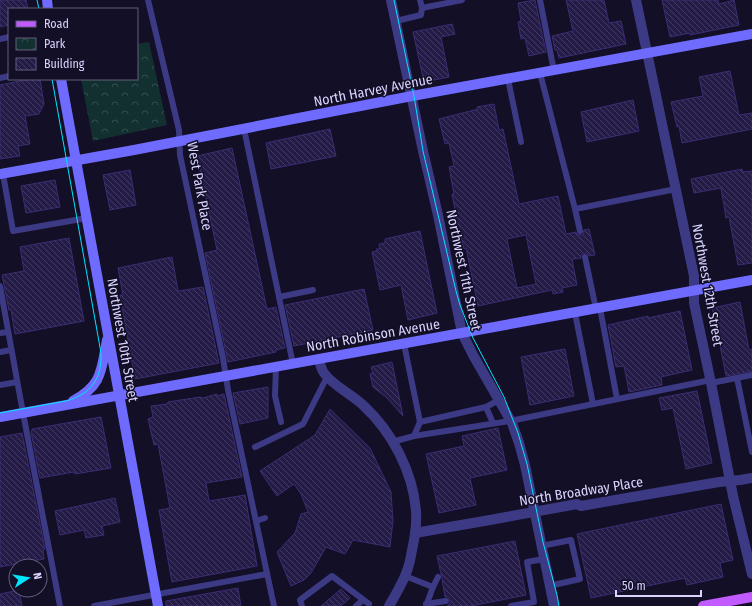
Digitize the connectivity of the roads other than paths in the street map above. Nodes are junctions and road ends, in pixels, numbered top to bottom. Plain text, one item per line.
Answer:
1 (148, 0) edge
2 (391, 0) edge
3 (420, 0) edge
4 (462, 0) edge
5 (540, 0) edge
6 (636, 0) edge
7 (422, 8) junction
8 (396, 21) junction
9 (752, 34) edge
10 (647, 54) junction
11 (554, 71) junction
12 (540, 73) junction
13 (508, 79) junction
14 (61, 80) edge
15 (412, 96) junction
16 (244, 128) junction
17 (180, 140) junction
18 (521, 142) dead end
19 (76, 160) junction
20 (1, 174) edge
21 (676, 189) junction
22 (575, 209) junction
23 (87, 218) junction
24 (580, 231) dead end
25 (585, 257) dead end
26 (752, 280) edge
27 (0, 286) edge
28 (313, 290) dead end
29 (694, 291) junction
30 (279, 297) junction
31 (598, 308) junction
32 (575, 313) junction
33 (8, 332) junction
34 (0, 333) edge
35 (462, 333) junction
36 (108, 334) junction
37 (404, 344) junction
38 (12, 350) junction
39 (0, 352) edge
40 (319, 359) junction
41 (293, 364) junction
42 (276, 367) junction
43 (752, 375) edge
44 (226, 376) junction
45 (327, 377) junction
46 (736, 378) junction
47 (17, 382) junction
48 (711, 382) junction
49 (0, 385) edge
50 (119, 396) junction
51 (617, 399) junction
52 (499, 400) junction
53 (593, 404) junction
54 (66, 405) junction
55 (486, 407) junction
56 (23, 413) junction
57 (0, 417) edge
58 (510, 421) junction
59 (281, 422) dead end
60 (420, 422) junction
61 (493, 423) junction
62 (414, 436) junction
63 (392, 442) junction
64 (255, 447) dead end
65 (752, 452) edge
66 (752, 478) edge
67 (730, 481) junction
68 (534, 512) junction
69 (266, 518) dead end
70 (256, 521) junction
71 (415, 533) junction
72 (541, 546) junction
73 (544, 559) junction
74 (267, 574) junction
75 (752, 574) edge
76 (405, 576) junction
77 (438, 577) dead end
78 (531, 585) junction
79 (524, 586) dead end
80 (549, 586) junction
81 (433, 587) junction
82 (156, 594) junction
83 (752, 597) edge
84 (363, 600) junction
85 (446, 601) dead end
86 (369, 604) dead end
87 (426, 605) edge
88 (60, 606) edge
89 (94, 606) edge
90 (158, 606) edge
91 (274, 606) edge
92 (302, 606) edge
93 (356, 606) edge
94 (389, 606) edge
95 (511, 606) edge
96 (554, 606) edge
97 (703, 606) edge

1 - 17 lane, West Park Place
2 - 8 street, Northwest 11th Street
3 - 7 lane
4 - 7 lane
5 - 11 lane
6 - 10 street, Northwest 12th Street
7 - 8 lane
8 - 15 street, Northwest 11th Street
9 - 10 street, North Harvey Avenue
10 - 11 street, North Harvey Avenue
10 - 21 street, Northwest 12th Street
11 - 12 street, North Harvey Avenue
12 - 13 street, North Harvey Avenue
12 - 22 lane
13 - 15 street, North Harvey Avenue
13 - 18 lane
14 - 19 street, Northwest 10th Street
15 - 16 street, North Harvey Avenue
15 - 35 street, Northwest 11th Street
16 - 17 street, North Harvey Avenue
16 - 30 lane
17 - 19 street, North Harvey Avenue
17 - 44 lane, West Park Place
19 - 20 street, North Harvey Avenue
19 - 23 street, Northwest 10th Street
20 - 23 lane
21 - 22 lane
21 - 29 street, Northwest 12th Street
22 - 24 lane
23 - 36 street, Northwest 10th Street
25 - 31 lane
26 - 29 street, North Robinson Avenue
27 - 33 lane
28 - 30 lane
29 - 31 street, North Robinson Avenue
29 - 48 street, Northwest 12th Street
30 - 41 lane
31 - 32 street, North Robinson Avenue
31 - 51 lane
32 - 35 street, North Robinson Avenue
32 - 53 lane
33 - 34 lane
33 - 38 lane
35 - 37 street, North Robinson Avenue
35 - 52 street, Northwest 11th Street
36 - 50 street, Northwest 10th Street
36 - 54 street
37 - 40 street, North Robinson Avenue
37 - 60 lane
38 - 39 lane
38 - 47 lane
40 - 41 street, North Robinson Avenue
40 - 45 street
41 - 42 street, North Robinson Avenue
42 - 44 street, North Robinson Avenue
42 - 59 lane
43 - 46 lane
44 - 50 street, North Robinson Avenue
44 - 70 lane, West Park Place
45 - 63 street
45 - 64 lane
46 - 48 lane
46 - 65 lane
47 - 49 lane
47 - 56 lane
48 - 51 lane
48 - 67 street, Northwest 12th Street
50 - 54 street, North Robinson Avenue
50 - 82 street, Northwest 10th Street
51 - 53 lane
52 - 55 lane
52 - 58 street, Northwest 11th Street
53 - 58 lane
54 - 56 street, North Robinson Avenue
55 - 60 lane
55 - 61 lane
56 - 57 street, North Robinson Avenue
56 - 88 lane
58 - 61 lane
58 - 68 street, Northwest 11th Street
60 - 62 lane
61 - 62 lane
62 - 63 lane
63 - 71 street
66 - 67 street, North Broadway Place
67 - 68 street, North Broadway Place
67 - 75 street, Northwest 12th Street
68 - 71 street, North Broadway Place
68 - 72 street, Northwest 11th Street
69 - 70 lane
70 - 74 lane, West Park Place
71 - 76 street
72 - 73 street, Northwest 11th Street
72 - 80 lane
73 - 78 lane
73 - 80 street, Northwest 11th Street
74 - 82 lane
74 - 91 lane, West Park Place
76 - 81 lane
76 - 94 street
77 - 81 lane
78 - 79 lane
78 - 95 lane
80 - 96 street, Northwest 11th Street
81 - 87 lane
82 - 89 lane
82 - 90 street, Northwest 10th Street
83 - 97 main road
84 - 86 lane
84 - 92 lane
84 - 93 lane
85 - 87 lane

